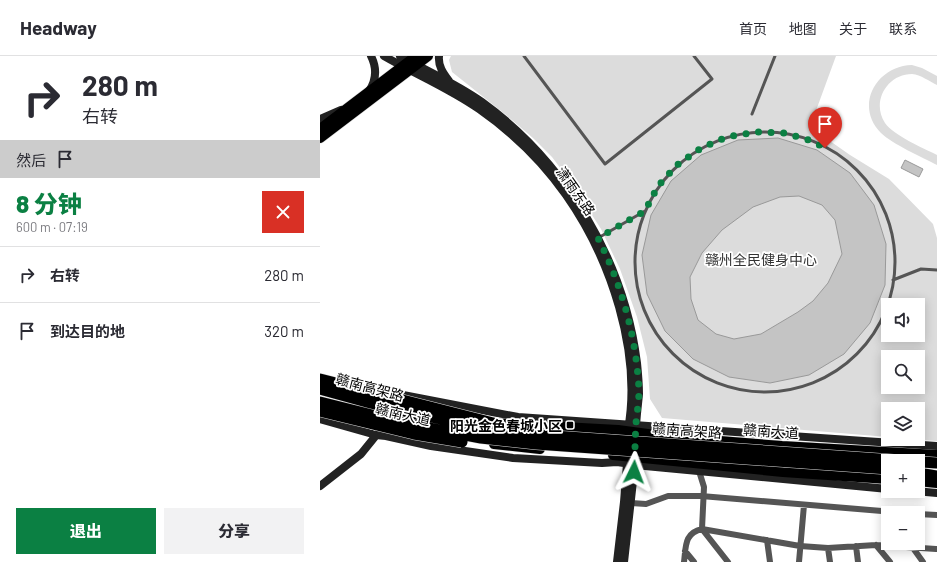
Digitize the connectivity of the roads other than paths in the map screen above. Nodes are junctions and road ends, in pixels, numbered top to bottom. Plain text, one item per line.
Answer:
1 (371, 56) edge
2 (384, 56) edge
3 (428, 56) edge
4 (439, 56) edge
5 (524, 56) edge
6 (694, 56) edge
7 (775, 56) edge
8 (409, 62) edge
9 (451, 83) junction
10 (368, 92) junction
11 (348, 108) junction
12 (752, 114) dead end
13 (320, 119) edge
14 (322, 133) edge
15 (320, 143) edge
16 (645, 211) junction
17 (598, 238) junction
18 (937, 270) edge
19 (893, 280) junction
20 (320, 373) edge
21 (320, 379) edge
22 (320, 384) edge
23 (320, 389) edge
24 (320, 402) edge
25 (320, 407) edge
26 (320, 411) edge
27 (320, 419) edge
28 (385, 424) junction
29 (632, 429) junction
30 (376, 435) junction
31 (536, 439) junction
32 (937, 446) edge
33 (937, 454) edge
34 (631, 460) junction
35 (937, 461) edge
36 (925, 462) edge
37 (881, 463) edge
38 (699, 471) junction
39 (925, 473) edge
40 (937, 474) edge
41 (881, 478) edge
42 (925, 482) edge
43 (937, 483) edge
44 (320, 486) edge
45 (881, 488) edge
46 (925, 492) edge
47 (937, 493) edge
48 (704, 496) junction
49 (631, 503) junction
50 (804, 505) junction
51 (881, 511) edge
52 (925, 514) edge
53 (937, 515) edge
54 (702, 529) junction
55 (767, 540) junction
56 (876, 545) junction
57 (881, 545) edge
58 (800, 546) junction
59 (856, 546) junction
60 (828, 548) junction
61 (925, 549) edge
62 (936, 549) edge
63 (914, 550) edge
64 (685, 551) junction
65 (617, 562) edge
66 (624, 562) edge
67 (684, 562) edge
68 (694, 562) edge
69 (728, 562) edge
70 (770, 562) edge
71 (799, 562) edge
72 (804, 562) edge
73 (830, 562) edge
74 (858, 562) edge
75 (890, 562) edge
76 (923, 562) edge

1 - 10 street
2 - 8 street, 潇雨东路
3 - 8 main road
4 - 9 street
5 - 6 lane
7 - 12 lane
8 - 9 street, 潇雨东路
8 - 10 main road
8 - 14 main road
8 - 29 street, 潇雨东路
9 - 17 street, 潇雨东路
10 - 11 main road
11 - 13 street
11 - 14 main road
14 - 15 street
16 - 17 lane
16 - 19 lane
16 - 19 lane
17 - 29 street, 潇雨东路
18 - 19 lane
20 - 29 street
21 - 31 highway, bridge
22 - 29 main road, 赣南大道
23 - 31 highway, 赣南高架路, bridge
24 - 31 highway, 赣南高架路, bridge
25 - 28 main road, 赣南大道
26 - 31 highway, bridge
27 - 30 street
28 - 30 street
28 - 34 main road, 赣南大道
29 - 32 street
29 - 33 main road, 赣南大道
29 - 34 street, 潇雨东路
30 - 34 street
30 - 44 street
31 - 37 highway, 赣南高架路, bridge
34 - 38 street
34 - 41 main road, 赣南大道
34 - 49 street, 潇雨东路
34 - 65 street, 潇雨东路
35 - 36 highway, 赣南高架路, bridge
38 - 45 street
38 - 48 street
39 - 40 highway
42 - 43 main road
46 - 47 street
48 - 49 street
48 - 50 street
48 - 54 street
49 - 66 street, 潇雨东路
50 - 51 street
50 - 58 street
52 - 53 street
54 - 55 street
54 - 64 street
54 - 69 street
55 - 58 street
55 - 70 street
56 - 57 street
56 - 59 street
56 - 75 street
58 - 60 street
58 - 71 street
58 - 72 street
59 - 60 street
59 - 74 street
60 - 73 street
61 - 62 street
63 - 76 street
64 - 67 street
64 - 68 street

